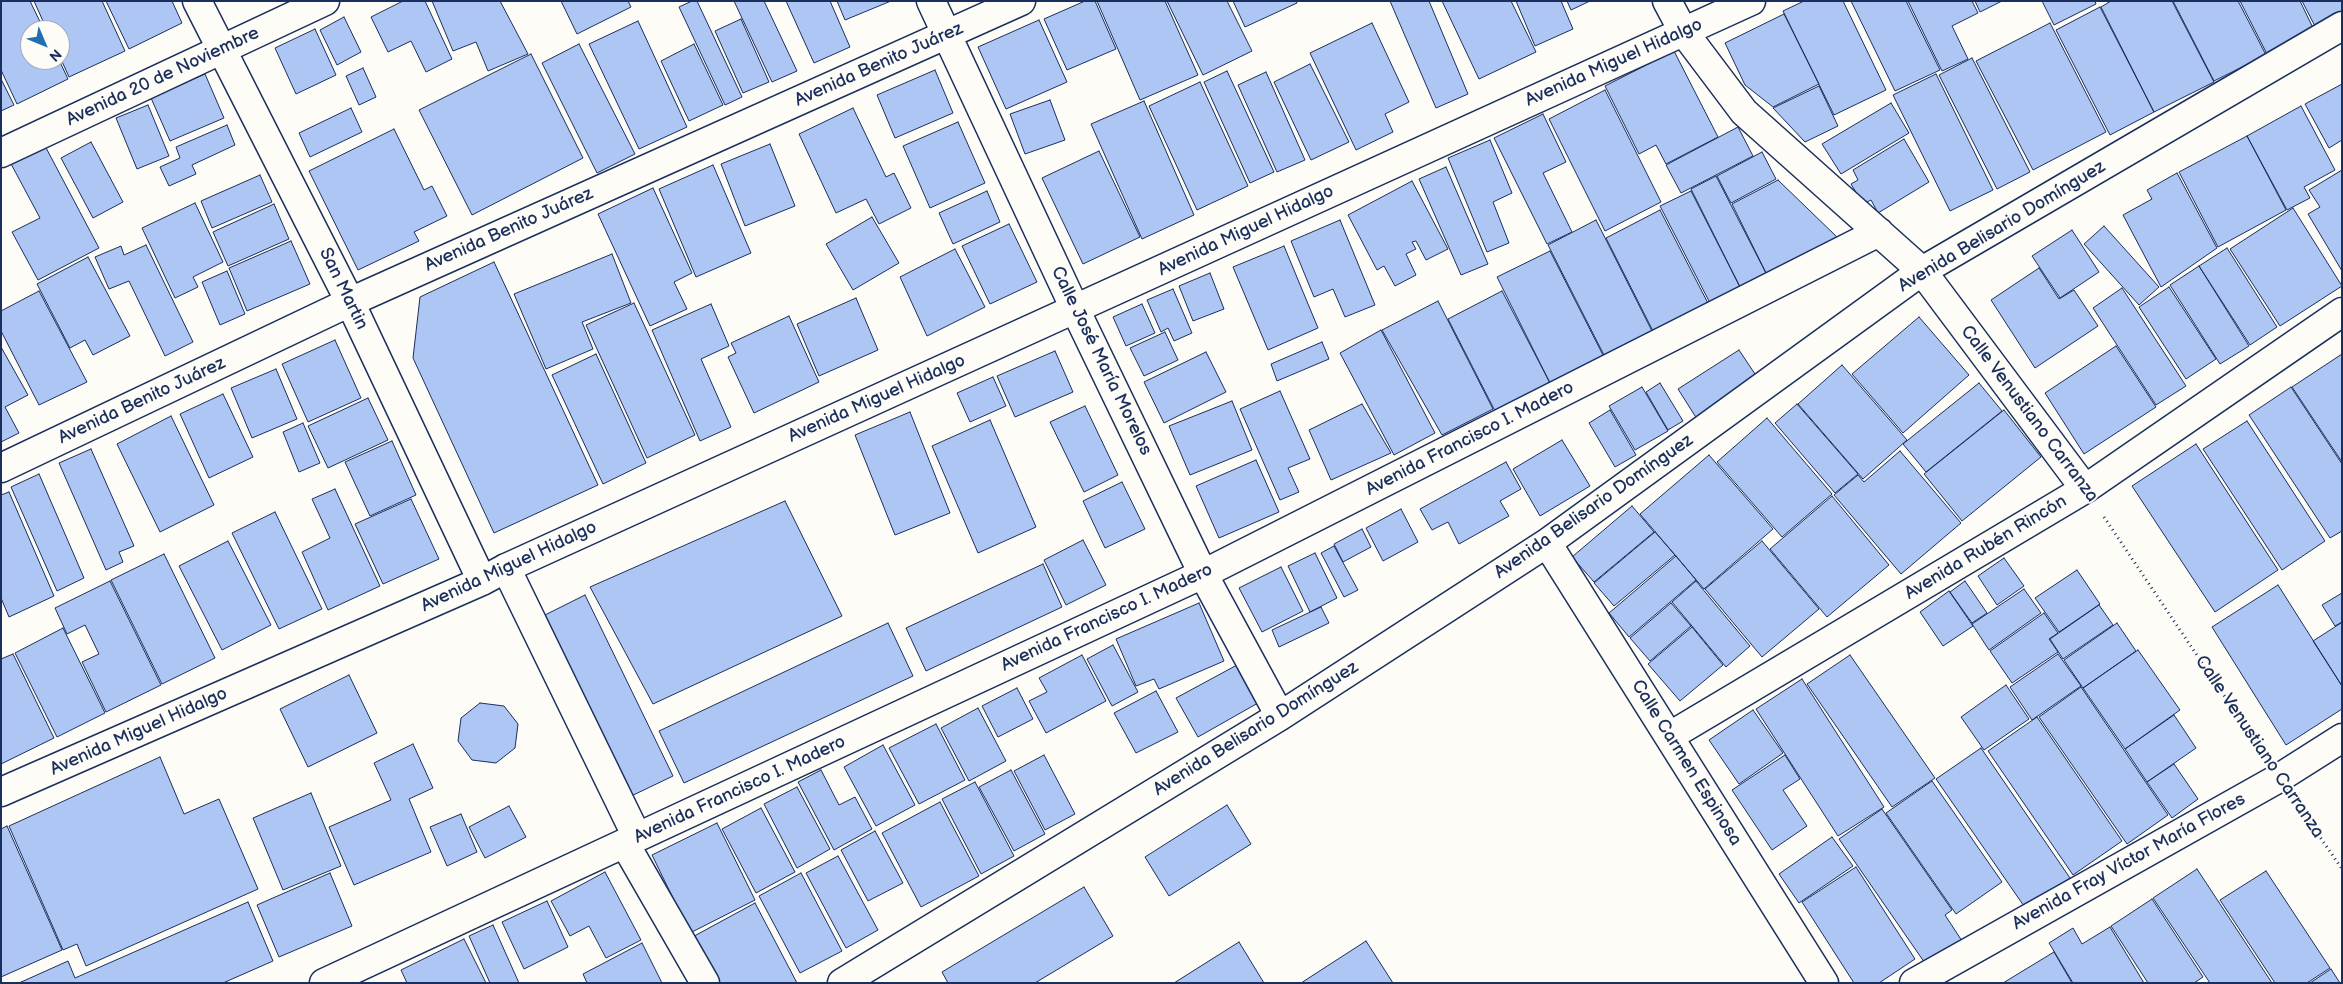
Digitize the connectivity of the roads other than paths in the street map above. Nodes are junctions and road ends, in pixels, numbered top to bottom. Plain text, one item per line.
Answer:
1 (197, 1) edge
2 (325, 1) edge
3 (931, 1) edge
4 (1021, 1) edge
5 (1667, 1) edge
6 (1751, 1) edge
7 (2342, 26) edge
8 (1683, 32) junction
9 (947, 35) junction
10 (221, 50) junction
11 (1, 152) edge
12 (1879, 232) junction
13 (1922, 271) junction
14 (350, 302) junction
15 (1075, 309) junction
16 (2342, 312) edge
17 (1, 468) edge
18 (2086, 489) junction
19 (1547, 543) junction
20 (506, 568) junction
21 (1203, 574) junction
22 (482, 581) junction
23 (1280, 716) junction
24 (1670, 736) junction
25 (2342, 738) edge
26 (1, 792) edge
27 (631, 840) junction
28 (324, 983) edge
29 (705, 983) edge
30 (842, 983) edge
31 (1824, 983) edge
32 (1914, 983) edge

1 - 10 street, San Martin
2 - 10 street, Avenida 20 de Noviembre
3 - 9 street, Calle José María Morelos
4 - 9 street, Avenida Benito Juárez
5 - 8 street, Calle Venustiano Carranza
6 - 8 street, Avenida Miguel Hidalgo
7 - 13 street, Avenida Belisario Domínguez
8 - 12 street, Calle Venustiano Carranza
8 - 15 street, Avenida Miguel Hidalgo
9 - 14 street, Avenida Benito Juárez
9 - 15 street, Calle José María Morelos
10 - 11 street, Avenida 20 de Noviembre
10 - 14 street, San Martin
12 - 13 street, Calle Venustiano Carranza
12 - 21 street, Avenida Francisco I. Madero
13 - 18 street, Calle Venustiano Carranza
13 - 19 street, Avenida Belisario Domínguez
14 - 17 street, Avenida Benito Juárez
14 - 22 street, San Martin
15 - 20 street, Avenida Miguel Hidalgo
15 - 21 street, Calle José María Morelos
16 - 18 street, Avenida Rubén Rincón
18 - 24 street, Avenida Rubén Rincón
19 - 23 street, Avenida Belisario Domínguez
19 - 24 street, Calle Carmen Espinosa
20 - 22 street, Avenida Miguel Hidalgo
20 - 27 street
21 - 23 street, Calle José María Morelos
21 - 27 street, Avenida Francisco I. Madero
22 - 26 street, Avenida Miguel Hidalgo
23 - 30 street, Avenida Belisario Domínguez
24 - 31 street, Calle Carmen Espinosa
25 - 32 street, Avenida Fray Víctor María Flores
27 - 28 street, Avenida Francisco I. Madero
27 - 29 street

